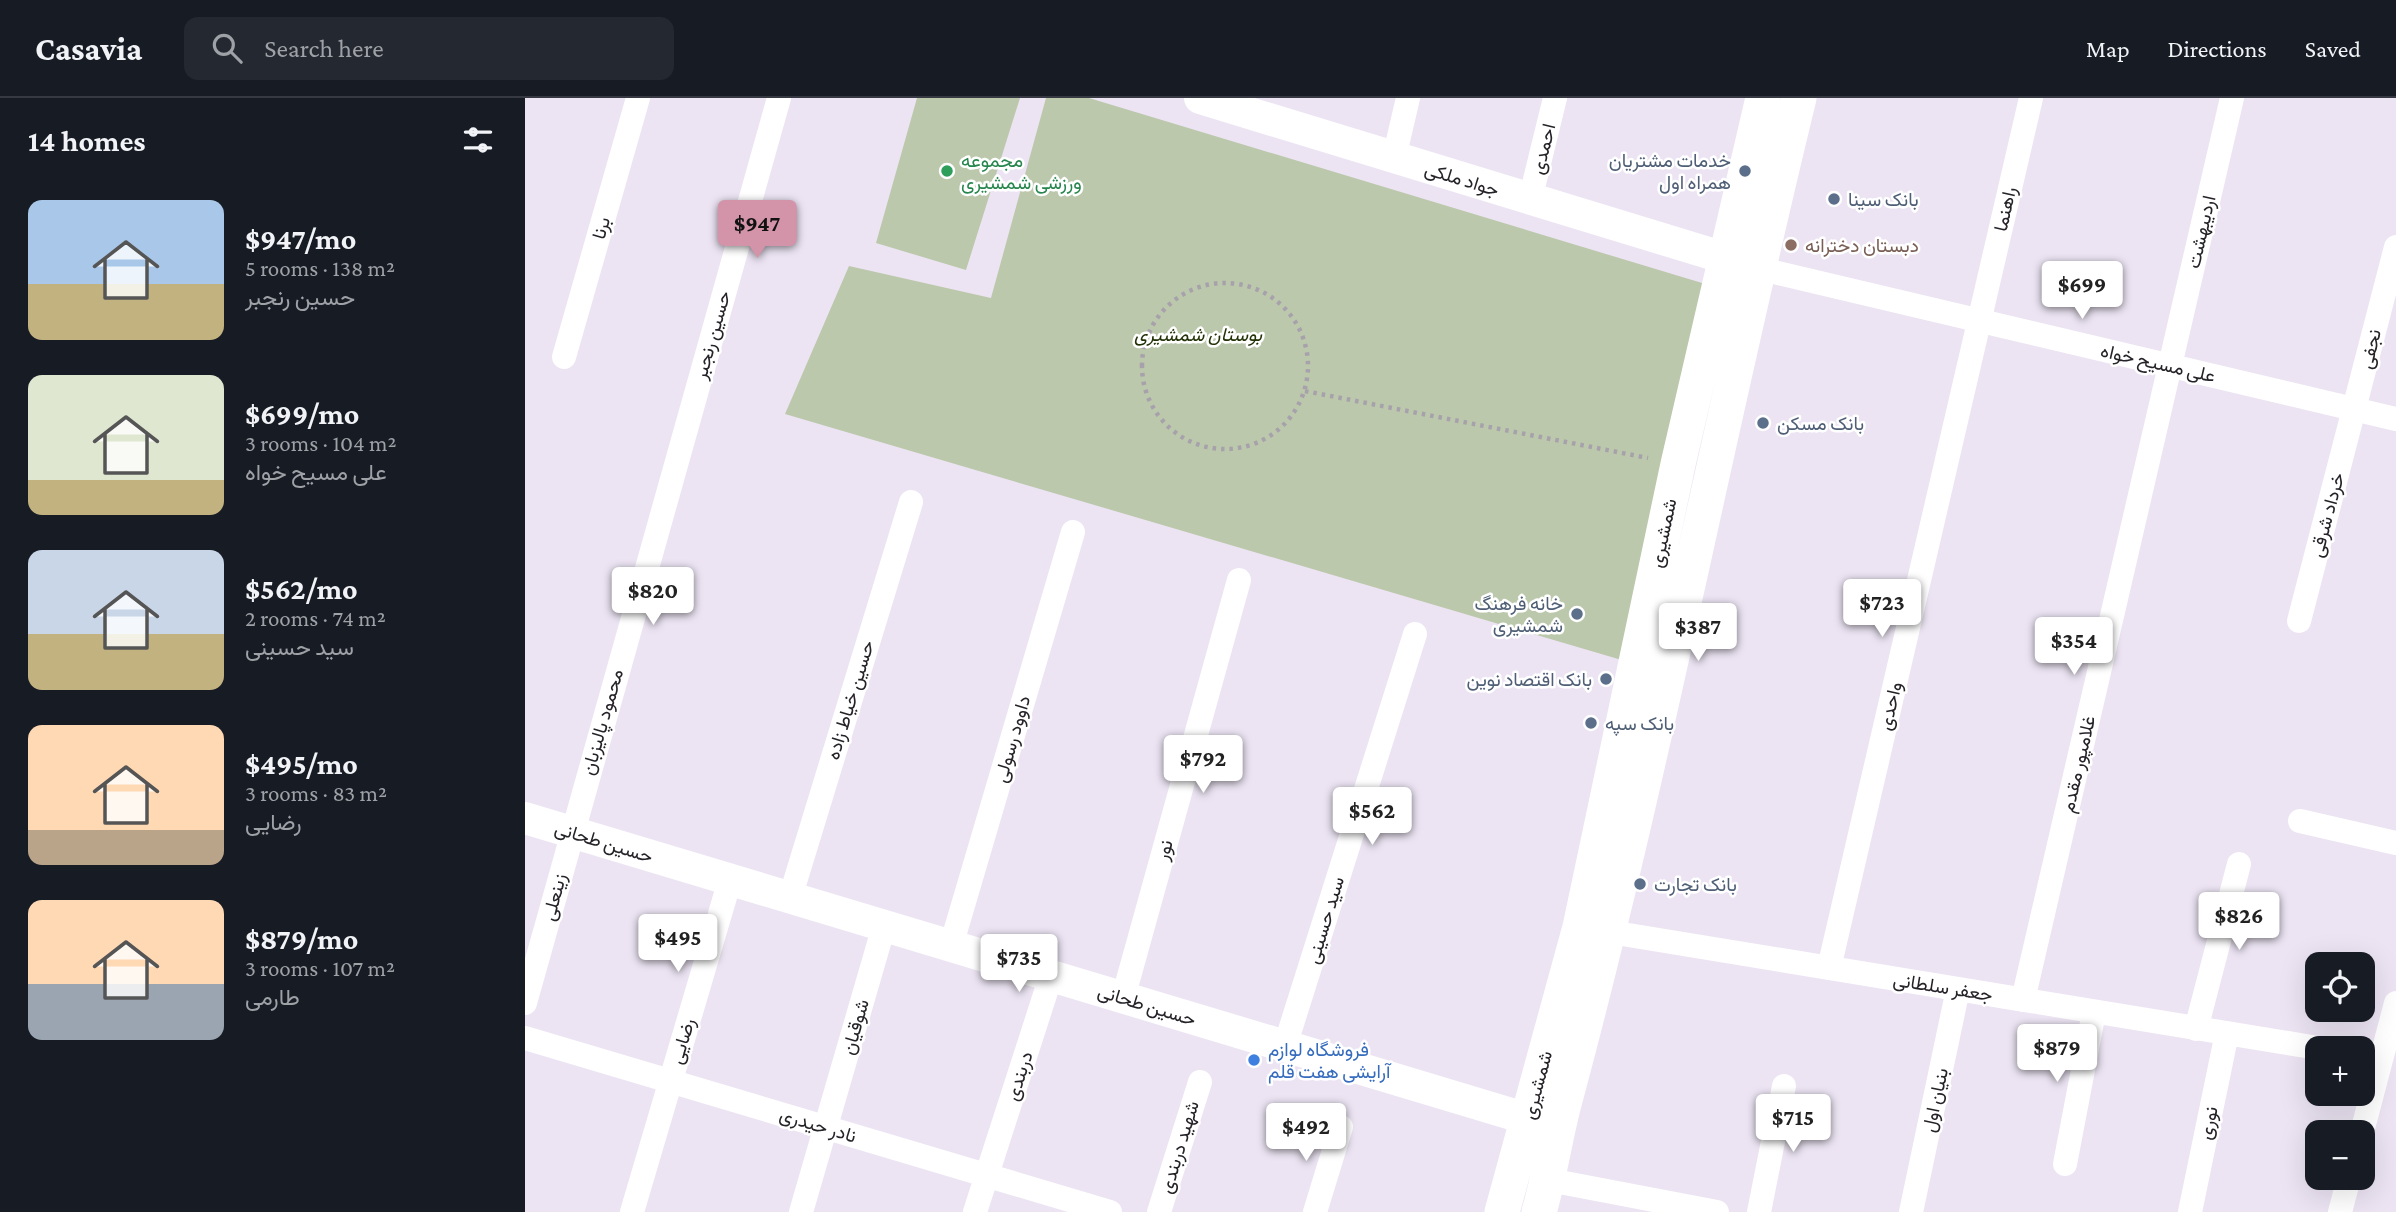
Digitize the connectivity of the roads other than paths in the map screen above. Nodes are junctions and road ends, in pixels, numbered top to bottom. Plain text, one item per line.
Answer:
1 (638, 98) edge
2 (779, 98) edge
3 (1200, 98) edge
4 (1408, 98) edge
5 (1555, 98) edge
6 (1763, 98) edge
7 (1799, 98) edge
8 (2031, 98) edge
9 (2232, 98) edge
10 (1245, 105) edge
11 (1394, 158) junction
12 (1530, 200) junction
13 (2396, 247) edge
14 (1741, 263) junction
15 (1980, 321) junction
16 (564, 357) dead end
17 (2170, 365) junction
18 (691, 409) joint
19 (2355, 410) junction
20 (2396, 419) edge
21 (911, 502) dead end
22 (1073, 532) dead end
23 (1239, 580) dead end
24 (2299, 621) dead end
25 (1415, 634) dead end
26 (525, 818) edge
27 (2300, 821) dead end
28 (571, 832) junction
29 (2396, 843) edge
30 (2239, 864) dead end
31 (730, 880) junction
32 (790, 898) junction
33 (884, 926) junction
34 (1595, 930) junction
35 (951, 946) junction
36 (1829, 968) junction
37 (1051, 976) junction
38 (1958, 989) junction
39 (1123, 998) junction
40 (2023, 1000) junction
41 (525, 1003) edge
42 (2396, 1003) edge
43 (2094, 1012) junction
44 (2196, 1028) junction
45 (2227, 1033) junction
46 (525, 1038) edge
47 (1285, 1046) junction
48 (2305, 1046) edge
49 (2380, 1058) edge
50 (670, 1081) junction
51 (1200, 1082) dead end
52 (1784, 1086) dead end
53 (2365, 1120) edge
54 (1543, 1122) junction
55 (826, 1127) junction
56 (1341, 1127) dead end
57 (2065, 1164) dead end
58 (1514, 1173) junction
59 (987, 1175) junction
60 (2346, 1190) edge
61 (1544, 1196) edge
62 (632, 1212) edge
63 (801, 1212) edge
64 (975, 1212) edge
65 (1110, 1212) edge
66 (1159, 1212) edge
67 (1315, 1212) edge
68 (1503, 1212) edge
69 (1717, 1212) edge
70 (1759, 1212) edge
71 (1911, 1212) edge
72 (2190, 1212) edge
73 (2340, 1212) edge

1 - 16 street, برنا
2 - 18 street, حسین رنجبر
3 - 10 street, جواد ملکی
4 - 11 street
5 - 12 street, احمدی
6 - 14 main road, شمشیری
7 - 14 main road, شمشیری
8 - 15 street, راهنما
9 - 17 street, اردیبهشت
10 - 11 street, جواد ملکی
11 - 12 street, جواد ملکی
12 - 14 street, جواد ملکی
13 - 19 street, نجفی
14 - 15 street, علی مسیح خواه
14 - 34 main road, شمشیری
14 - 34 main road, شمشیری
15 - 17 street, علی مسیح خواه
15 - 36 street, واحدی
17 - 19 street, علی مسیح خواه
17 - 40 street, غلامپور مقدم
18 - 28 street, محمود پالیزبان
19 - 20 street, علی مسیح خواه
19 - 24 street, خرداد شرقی
21 - 32 street, حسین خیاط زاده
22 - 35 street, داوود رسولی
23 - 39 street, نور
25 - 47 street, سید حسینی
26 - 28 street, حسین طحانی
27 - 29 street
28 - 31 street, حسین طحانی
28 - 41 street, زینعلی
30 - 44 street
31 - 32 street, حسین طحانی
31 - 50 street, رضایی
32 - 33 street, حسین طحانی
33 - 35 street, حسین طحانی
33 - 55 street, شوقیان
34 - 36 street, جعفر سلطانی
34 - 54 main road, شمشیری
35 - 37 street, حسین طحانی
36 - 38 street, جعفر سلطانی
37 - 39 street, حسین طحانی
37 - 59 street, دربندی
38 - 40 street, جعفر سلطانی
38 - 71 street, بنیان اول
39 - 47 street, حسین طحانی
40 - 43 street, جعفر سلطانی
42 - 49 street
43 - 44 street, جعفر سلطانی
43 - 57 street
44 - 45 street, جعفر سلطانی
45 - 48 street, جعفر سلطانی
45 - 72 street, نوری
46 - 50 street, نادر حیدری
47 - 54 street, حسین طحانی
49 - 53 street
50 - 55 street, نادر حیدری
50 - 62 street, رضایی
51 - 66 street, شهید دربندی
52 - 70 street
54 - 58 main road, شمشیری
54 - 61 main road, شمشیری
55 - 59 street, نادر حیدری
55 - 63 street, شوقیان
56 - 67 street
58 - 61 main road
58 - 68 main road, شمشیری
59 - 64 street, دربندی
59 - 65 street, نادر حیدری
60 - 73 street
61 - 69 street

